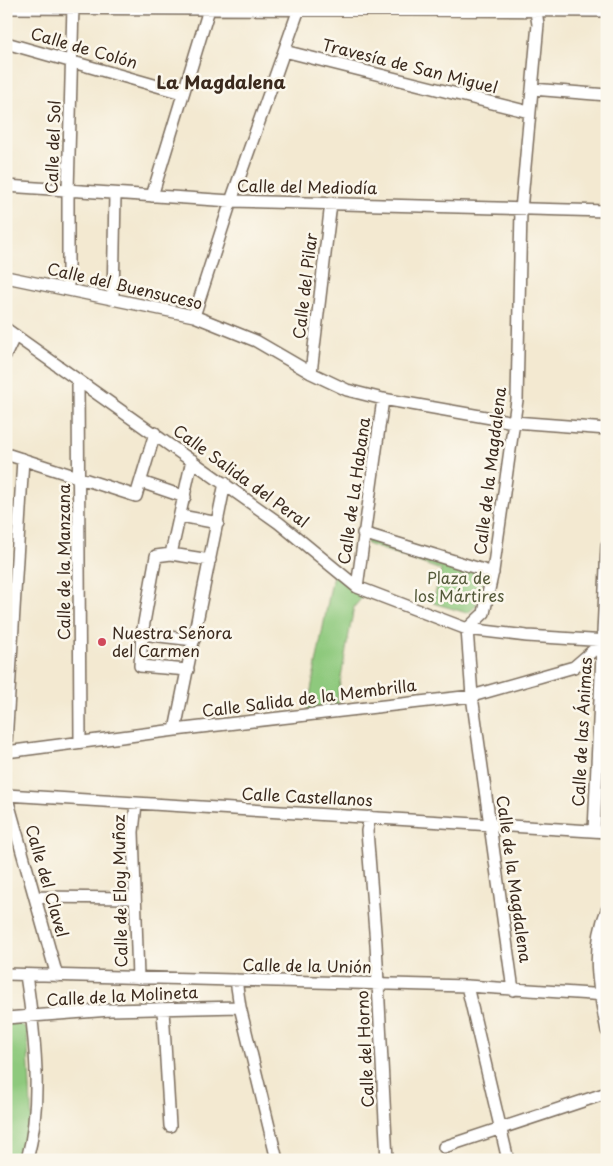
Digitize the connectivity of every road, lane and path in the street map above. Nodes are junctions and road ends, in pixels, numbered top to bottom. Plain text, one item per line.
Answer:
1 (73, 7) edge
2 (6, 8) edge
3 (210, 8) edge
4 (299, 8) edge
5 (536, 9) edge
6 (607, 11) edge
7 (6, 43) edge
8 (284, 51) junction
9 (72, 62) junction
10 (532, 89) junction
11 (182, 93) junction
12 (607, 95) edge
13 (529, 112) junction
14 (6, 186) edge
15 (68, 191) junction
16 (116, 194) junction
17 (152, 196) junction
18 (231, 201) junction
19 (330, 203) junction
20 (521, 210) junction
21 (607, 211) edge
22 (6, 277) edge
23 (68, 289) junction
24 (113, 299) junction
25 (194, 316) junction
26 (11, 332) edge
27 (6, 354) edge
28 (311, 373) junction
29 (78, 381) junction
30 (383, 399) junction
31 (514, 422) junction
32 (607, 429) edge
33 (155, 434) junction
34 (6, 454) edge
35 (23, 459) junction
36 (192, 460) junction
37 (80, 478) junction
38 (140, 482) junction
39 (225, 483) junction
40 (185, 497) junction
41 (181, 516) junction
42 (218, 523) junction
43 (363, 533) junction
44 (607, 545) edge
45 (171, 554) junction
46 (210, 560) junction
47 (493, 573) junction
48 (357, 587) junction
49 (467, 629) junction
50 (142, 634) junction
51 (194, 640) junction
52 (605, 642) edge
53 (188, 670) junction
54 (472, 696) junction
55 (175, 730) junction
56 (80, 742) junction
57 (6, 743) edge
58 (6, 752) edge
59 (6, 795) edge
60 (136, 804) junction
61 (370, 817) junction
62 (490, 825) junction
63 (594, 831) junction
64 (607, 832) edge
65 (35, 898) junction
66 (135, 898) junction
67 (607, 910) edge
68 (6, 974) edge
69 (26, 975) junction
70 (57, 976) junction
71 (138, 978) junction
72 (236, 980) junction
73 (378, 984) junction
74 (467, 986) junction
75 (513, 990) junction
76 (603, 995) edge
77 (240, 1008) junction
78 (163, 1010) junction
79 (32, 1017) junction
80 (6, 1018) edge
81 (607, 1031) edge
82 (607, 1093) edge
83 (170, 1126) dead end
84 (501, 1127) junction
85 (444, 1147) dead end
86 (26, 1160) edge
87 (276, 1160) edge
88 (387, 1160) edge
89 (508, 1160) edge

1 - 2 street
1 - 3 street
1 - 9 street, Calle del Sol
3 - 4 street
3 - 11 street
4 - 5 street
4 - 8 street
5 - 6 street
5 - 10 street, Calle de la Magdalena
7 - 9 street, Calle de Colón
8 - 13 street, Travesía de San Miguel
8 - 18 street
9 - 11 street, Calle de Colón
9 - 15 street, Calle del Sol
10 - 12 street
10 - 13 street, Calle de la Magdalena
11 - 17 street
13 - 20 street, Calle de la Magdalena
14 - 15 street, Calle del Mediodía
15 - 16 street, Calle del Mediodía
15 - 23 street, Calle del Sol
16 - 17 street, Calle del Mediodía
16 - 24 street
17 - 18 street, Calle del Mediodía
18 - 19 street, Calle del Mediodía
18 - 25 street
19 - 20 street, Calle del Mediodía
19 - 28 street, Calle del Pilar
20 - 21 street, Calle del Mediodía
20 - 31 street, Calle de la Magdalena
22 - 23 street, Calle del Buensuceso
23 - 24 street, Calle del Buensuceso
24 - 25 street, Calle del Buensuceso
25 - 28 street, Calle del Buensuceso
26 - 27 street
26 - 29 street, Calle Salida del Peral
28 - 30 street, Calle del Buensuceso
29 - 33 street, Calle Salida del Peral
29 - 37 street, Calle de la Manzana
30 - 31 street, Calle del Buensuceso
30 - 43 street, Calle de La Habana
31 - 32 street, Calle del Buensuceso
31 - 47 street, Calle de la Magdalena
33 - 36 street, Calle Salida del Peral
33 - 38 street
34 - 35 street
35 - 37 street
35 - 57 street
36 - 39 street, Calle Salida del Peral
36 - 40 street
37 - 38 street
37 - 56 street, Calle de la Manzana
38 - 40 street
39 - 42 street
39 - 48 street, Calle Salida del Peral
40 - 41 street
41 - 42 street
41 - 45 street
42 - 46 street
43 - 47 street
43 - 48 street, Calle de La Habana
44 - 52 street, Calle de las Ánimas
45 - 46 street
45 - 50 street
46 - 51 street
47 - 49 street, Calle de la Magdalena
48 - 49 street, Calle Salida del Peral
49 - 52 street, Calle Salida del Peral
49 - 54 street, Calle de la Magdalena
50 - 51 street
50 - 53 street
51 - 53 street
52 - 54 street, Calle Salida de la Membrilla
52 - 63 street, Calle de las Ánimas
53 - 55 street
54 - 55 street, Calle Salida de la Membrilla
54 - 62 street, Calle de la Magdalena
55 - 56 street, Calle Salida de la Membrilla
56 - 58 street, Calle Salida de la Membrilla
59 - 60 street, Calle Castellanos
59 - 65 street, Calle del Clavel
60 - 61 street, Calle Castellanos
60 - 66 street, Calle de Eloy Muñoz
61 - 62 street, Calle Castellanos
61 - 73 street, Calle del Horno
62 - 63 street, Calle Castellanos
62 - 75 street, Calle de la Magdalena
63 - 64 street, Calle Castellanos
65 - 66 street
65 - 70 street, Calle del Clavel
66 - 71 street, Calle de Eloy Muñoz
67 - 76 street
68 - 69 street, Calle de la Unión
69 - 70 street, Calle de la Unión
69 - 79 street
70 - 71 street, Calle de la Unión
71 - 72 street, Calle de la Unión
72 - 73 street, Calle de la Unión
72 - 77 street
73 - 74 street, Calle de la Unión
73 - 88 street, Calle del Horno
74 - 75 street, Calle de la Unión
74 - 84 street
75 - 76 street, Calle de la Unión
76 - 81 street
77 - 78 street, Calle de la Molineta
77 - 87 street
78 - 79 street, Calle de la Molineta
78 - 83 street
79 - 80 street, Calle de la Molineta
79 - 86 street
82 - 84 street
84 - 85 street
84 - 89 street

